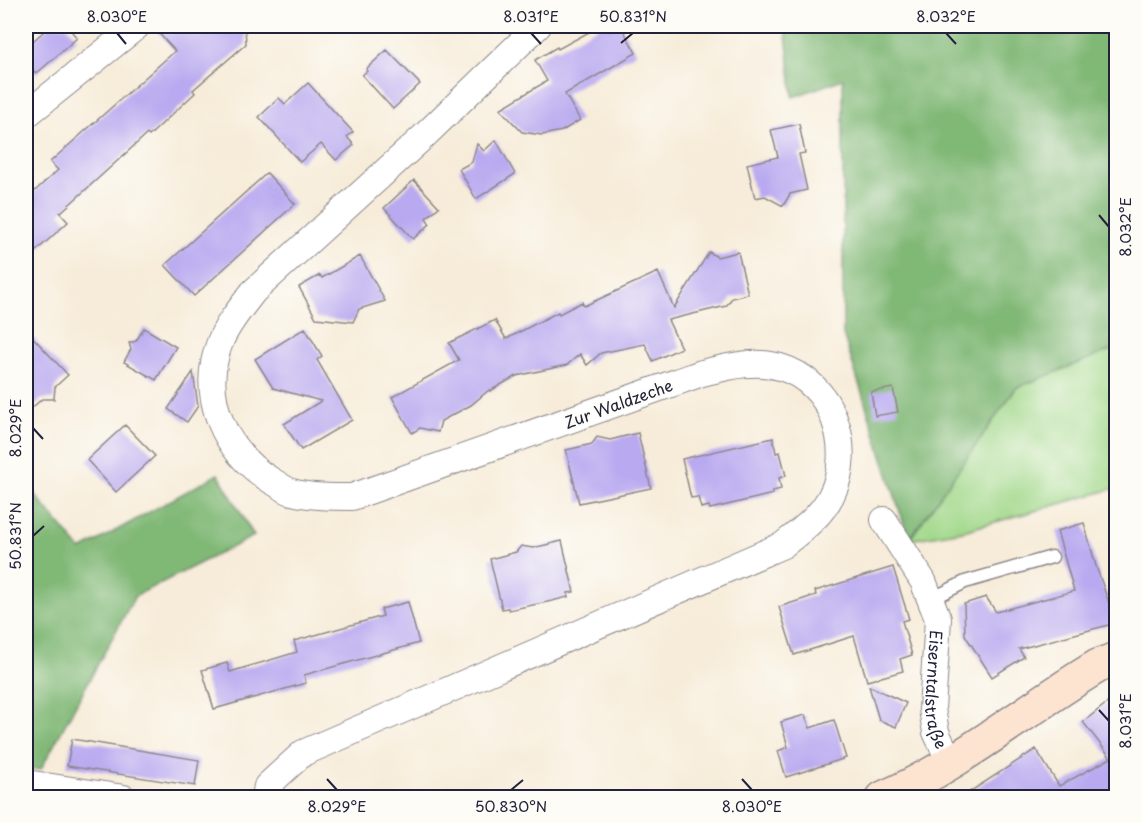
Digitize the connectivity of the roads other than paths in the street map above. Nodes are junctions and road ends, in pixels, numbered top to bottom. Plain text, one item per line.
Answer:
1 (137, 26) edge
2 (538, 26) edge
3 (26, 115) edge
4 (884, 520) dead end
5 (1052, 557) dead end
6 (930, 600) junction
7 (1116, 659) edge
8 (950, 762) junction
9 (26, 783) edge
10 (124, 798) edge
11 (265, 798) edge
12 (883, 798) edge

1 - 3 street
2 - 11 street, Zur Waldzeche
4 - 6 street, Eiserntalstraße
5 - 6 lane
6 - 8 street, Eiserntalstraße
7 - 8 main road, Eiserntalstraße
8 - 12 main road, Eiserntalstraße
9 - 10 street

